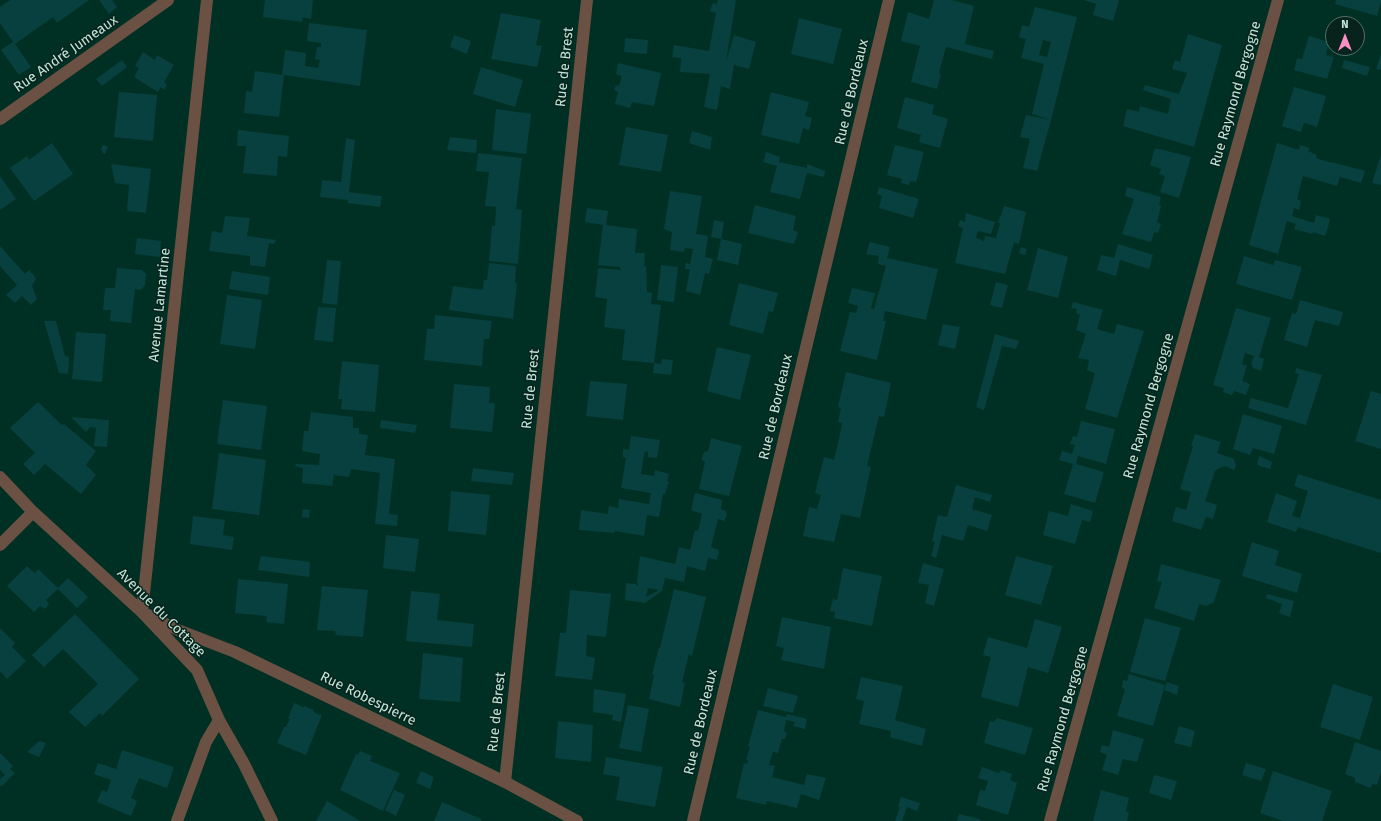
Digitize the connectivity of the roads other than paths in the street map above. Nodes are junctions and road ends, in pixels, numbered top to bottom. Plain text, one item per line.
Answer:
1 (168, 0) edge
2 (207, 0) edge
3 (587, 0) edge
4 (889, 0) edge
5 (1278, 0) edge
6 (0, 119) edge
7 (0, 477) edge
8 (33, 512) junction
9 (0, 545) edge
10 (142, 612) junction
11 (220, 720) junction
12 (505, 782) junction
13 (177, 821) edge
14 (272, 821) edge
15 (577, 821) edge
16 (693, 821) edge
17 (1050, 821) edge

1 - 6 street, Rue André Jumeaux
2 - 10 street, Avenue Lamartine
3 - 12 street, Rue de Brest
4 - 16 street, Rue de Bordeaux
5 - 17 street, Rue Raymond Bergogne
7 - 8 street, Avenue du Cottage
8 - 9 street
8 - 10 street, Avenue du Cottage
10 - 11 street, Avenue du Cottage
10 - 12 street, Rue Robespierre
11 - 13 street
11 - 14 street, Avenue du Cottage
12 - 15 street, Rue Robespierre

